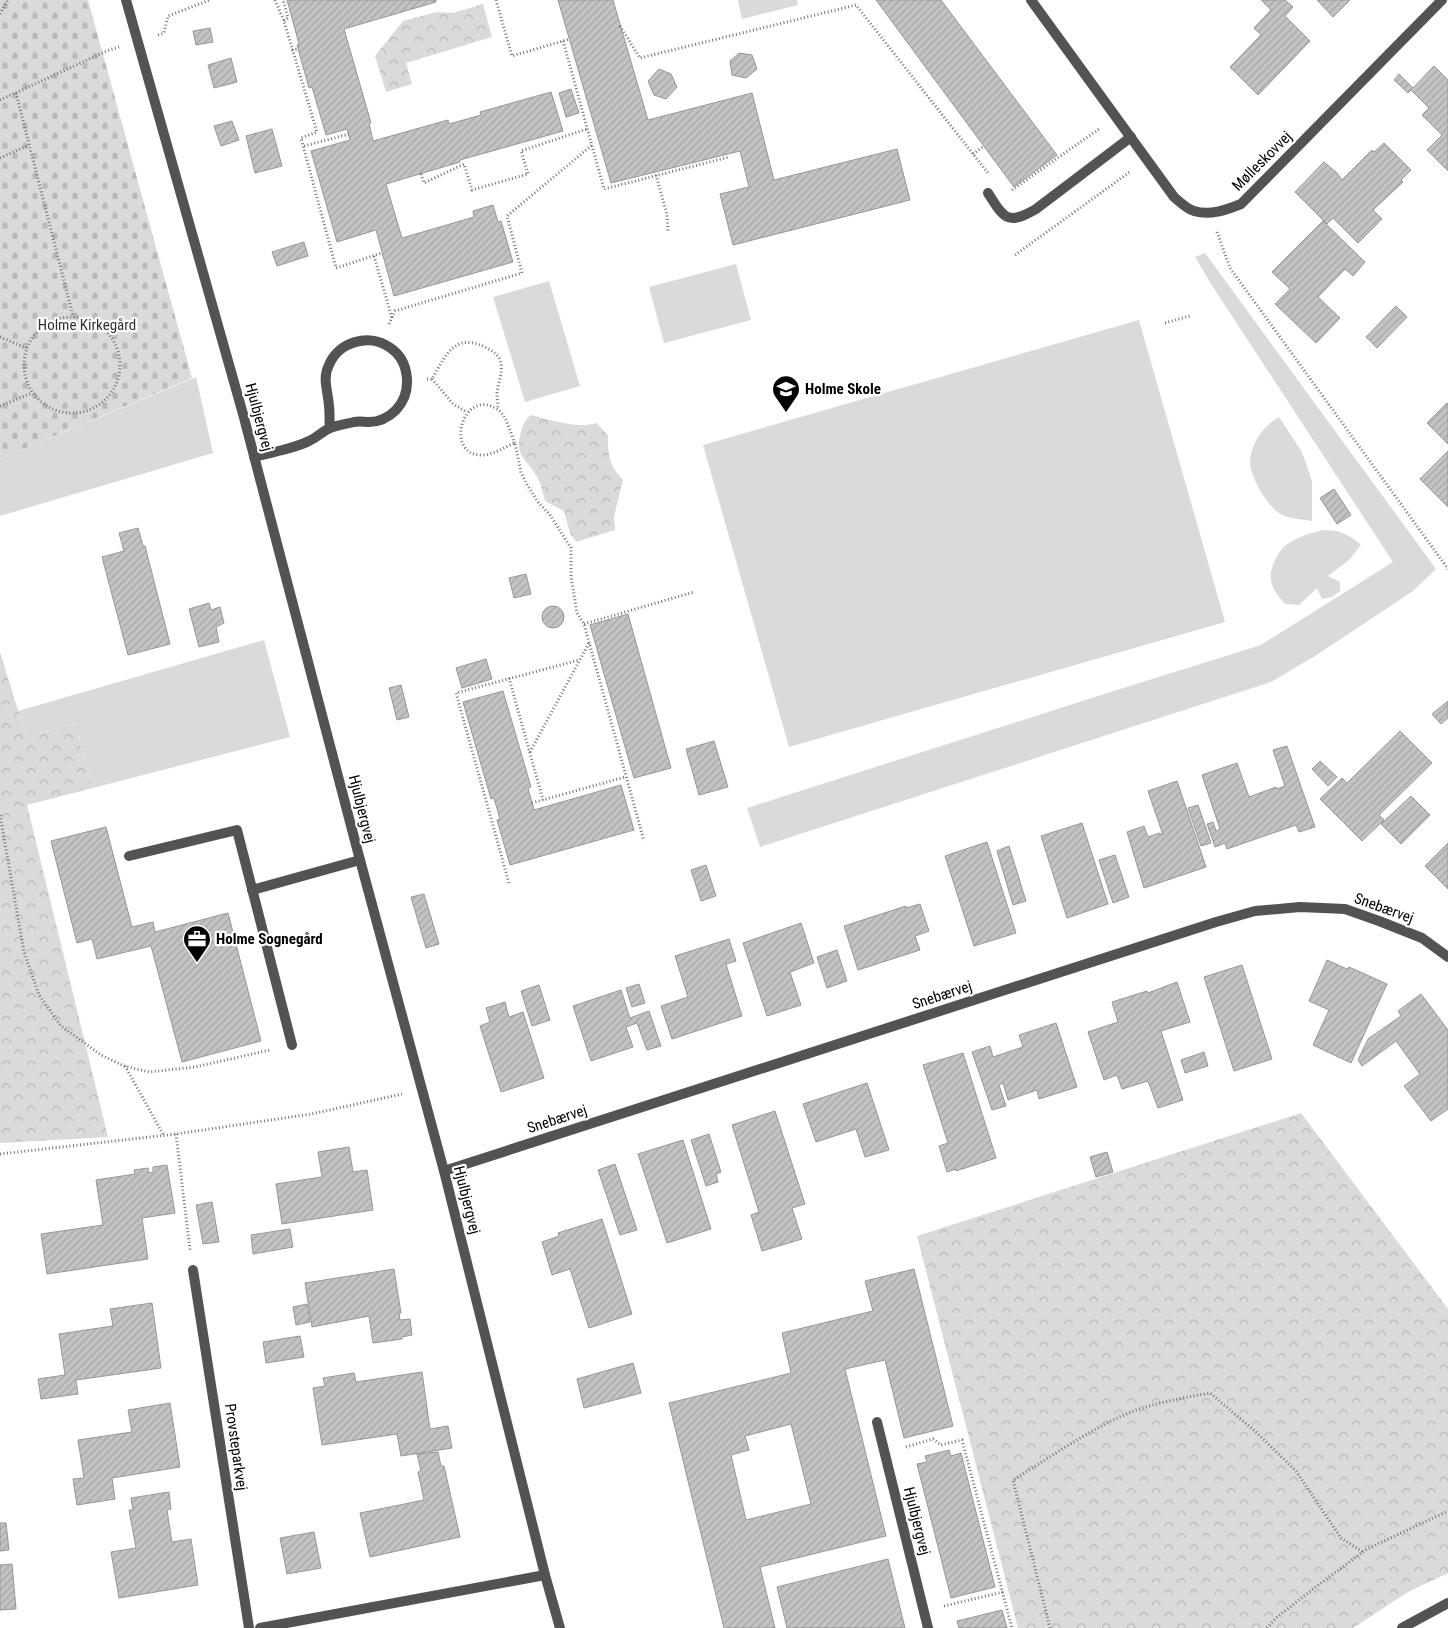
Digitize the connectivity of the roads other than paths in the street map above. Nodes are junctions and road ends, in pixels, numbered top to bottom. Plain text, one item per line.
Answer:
1 (126, 0) edge
2 (1031, 0) edge
3 (1442, 0) edge
4 (1131, 138) junction
5 (988, 193) dead end
6 (330, 428) junction
7 (254, 457) junction
8 (129, 856) dead end
9 (360, 860) junction
10 (252, 890) junction
11 (1448, 957) edge
12 (292, 1045) road end
13 (444, 1171) junction
14 (193, 1270) road end
15 (877, 1422) dead end
16 (545, 1575) junction
17 (1448, 1603) edge
18 (249, 1628) edge
19 (260, 1628) edge
20 (560, 1628) edge
21 (928, 1628) edge
22 (1402, 1628) edge

1 - 7 street, Hjulbjergvej
2 - 4 street
3 - 4 street, Mølleskovvej
4 - 5 street
6 - 6 street
6 - 7 street
7 - 9 street, Hjulbjergvej
8 - 10 street
9 - 10 street
9 - 13 street, Hjulbjergvej
10 - 12 street
11 - 13 street, Snebærvej
13 - 16 street, Hjulbjergvej
14 - 18 street, Provsteparkvej
15 - 21 street, Hjulbjergvej
16 - 19 street
16 - 20 street, Hjulbjergvej
17 - 22 street

